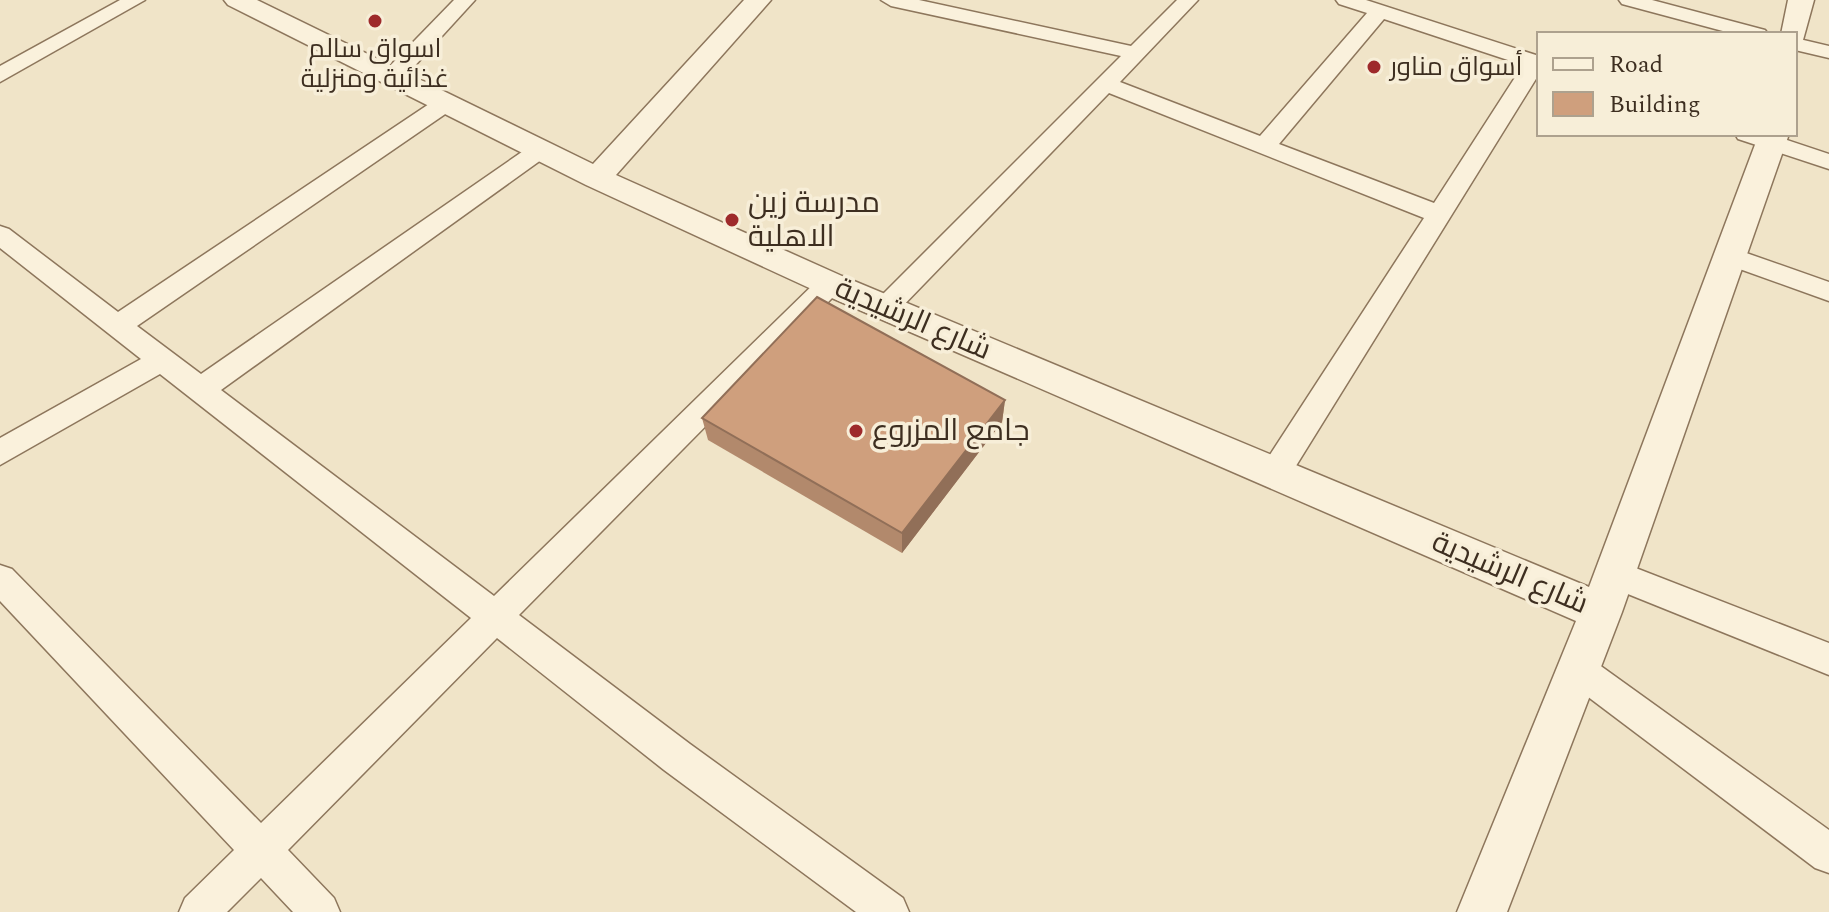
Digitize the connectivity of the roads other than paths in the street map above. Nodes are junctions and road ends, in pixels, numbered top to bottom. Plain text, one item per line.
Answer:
1 (135, 0) edge
2 (237, 0) edge
3 (465, 0) edge
4 (758, 0) edge
5 (891, 0) edge
6 (1188, 0) edge
7 (1346, 0) edge
8 (1629, 0) edge
9 (1801, 0) edge
10 (967, 7) edge
11 (1380, 11) junction
12 (1750, 32) edge
13 (1794, 32) edge
14 (1797, 44) edge
15 (1829, 52) edge
16 (1136, 53) junction
17 (1537, 62) edge
18 (1537, 64) edge
19 (0, 75) edge
20 (392, 77) junction
21 (1105, 84) junction
22 (446, 103) junction
23 (1764, 137) edge
24 (1264, 146) junction
25 (540, 150) junction
26 (1829, 162) edge
27 (597, 178) junction
28 (1437, 214) junction
29 (0, 235) edge
30 (1732, 257) junction
31 (830, 284) junction
32 (1829, 292) edge
33 (886, 307) junction
34 (118, 325) junction
35 (163, 359) junction
36 (201, 389) junction
37 (0, 453) edge
38 (1275, 473) junction
39 (1615, 574) junction
40 (0, 579) edge
41 (1601, 612) junction
42 (495, 616) junction
43 (1829, 659) edge
44 (1579, 670) junction
45 (262, 850) junction
46 (1829, 854) edge
47 (199, 912) edge
48 (320, 912) edge
49 (889, 912) edge
50 (1482, 912) edge

1 - 19 street
2 - 20 street, شارع الرشيدية
3 - 20 street
4 - 27 street
5 - 10 street
6 - 16 street
7 - 11 street
8 - 12 street
9 - 13 street
10 - 16 street
11 - 17 street
11 - 24 street
14 - 15 street
16 - 21 street
18 - 28 street
20 - 22 street, شارع الرشيدية
21 - 24 street
21 - 33 street
22 - 25 street, شارع الرشيدية
22 - 34 street
23 - 26 street
23 - 30 street
24 - 28 street
25 - 27 street, شارع الرشيدية
25 - 36 street
27 - 31 street, شارع الرشيدية
28 - 38 street
29 - 34 street
30 - 32 street
30 - 39 street
31 - 33 street, شارع الرشيدية
31 - 42 street
33 - 38 street, شارع الرشيدية
34 - 35 street
35 - 36 street
35 - 37 street
36 - 42 street
38 - 41 street, شارع الرشيدية
39 - 41 street
39 - 43 street
40 - 45 street
41 - 44 street
42 - 45 street
42 - 49 street
44 - 46 street
44 - 50 street
45 - 47 street
45 - 48 street

